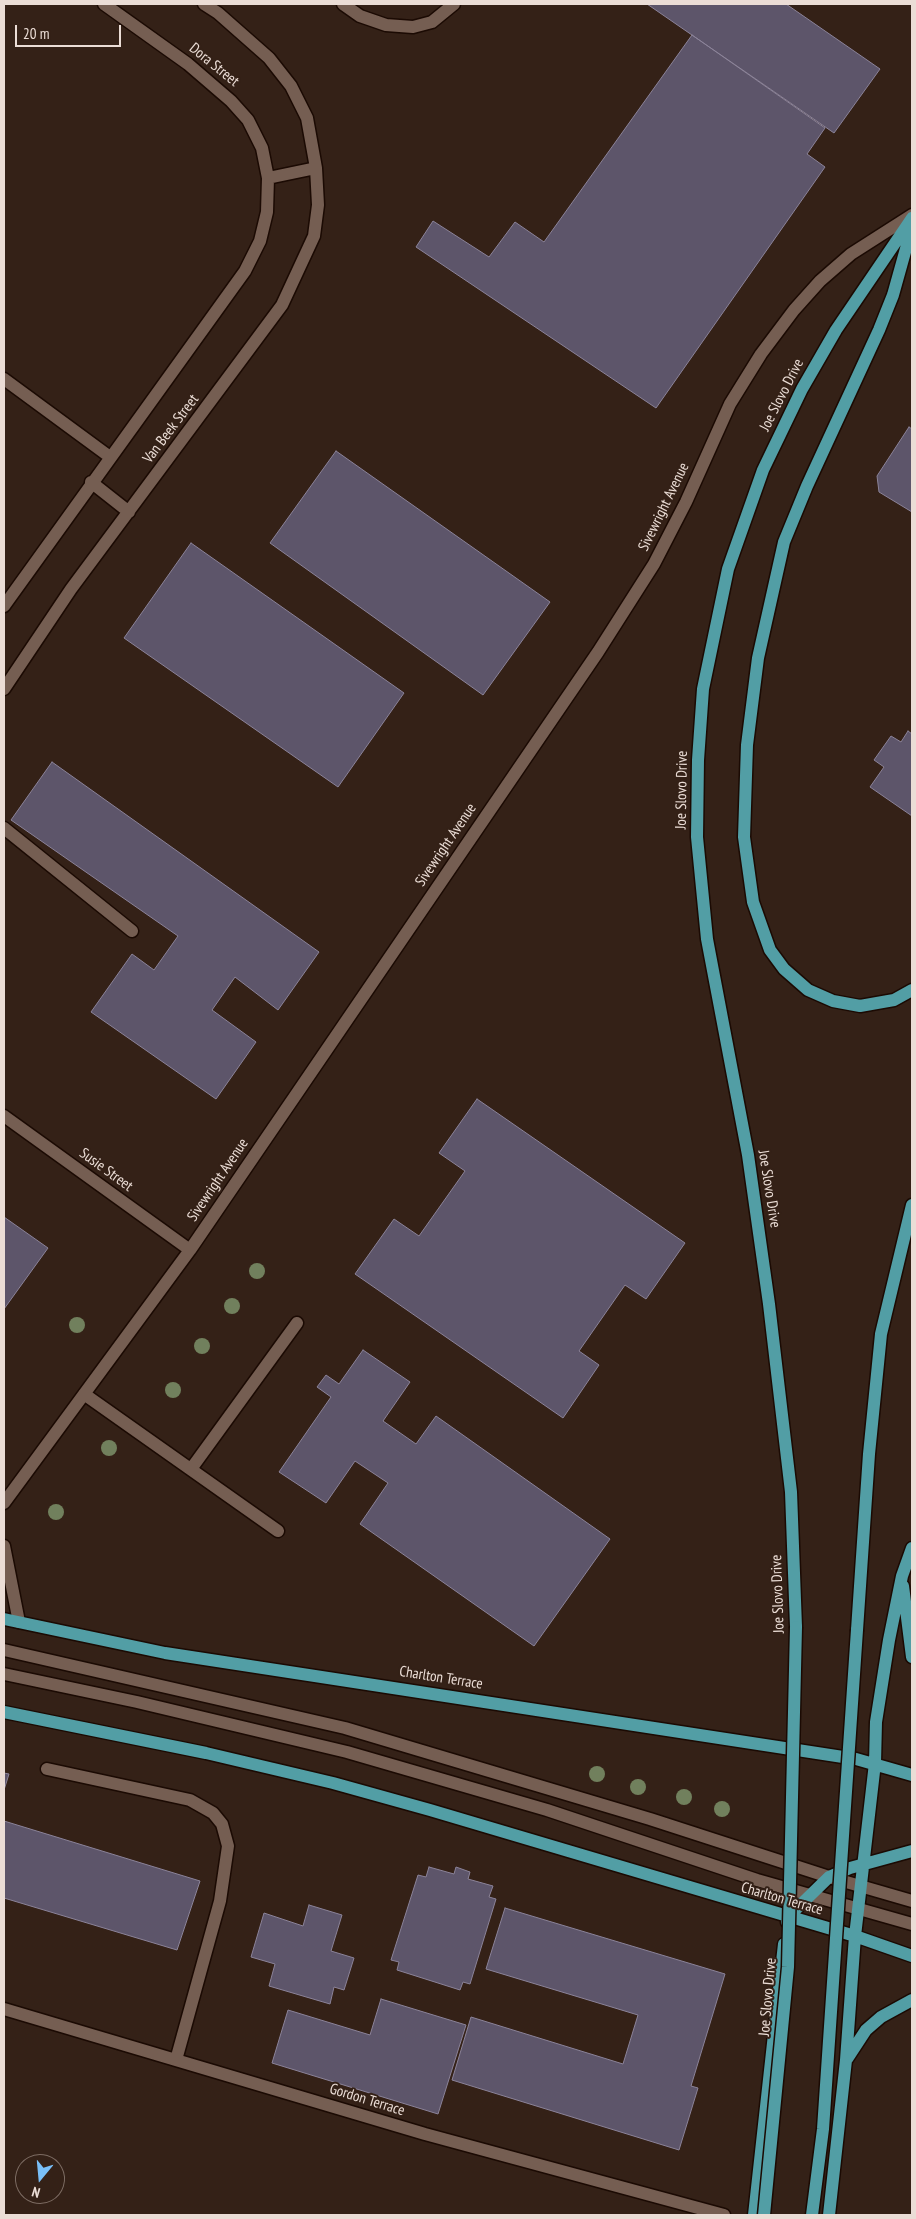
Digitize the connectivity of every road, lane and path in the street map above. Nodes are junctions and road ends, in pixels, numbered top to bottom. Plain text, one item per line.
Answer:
1 (104, 4) edge
2 (204, 4) edge
3 (343, 4) edge
4 (454, 4) edge
5 (316, 168) junction
6 (268, 178) junction
7 (912, 216) edge
8 (912, 227) edge
9 (4, 379) edge
10 (110, 457) junction
11 (90, 482) junction
12 (130, 512) junction
13 (4, 606) edge
14 (4, 689) edge
15 (4, 828) edge
16 (132, 931) dead end
17 (912, 990) edge
18 (4, 1116) edge
19 (912, 1206) edge
20 (190, 1250) junction
21 (297, 1323) dead end
22 (84, 1394) junction
23 (191, 1470) junction
24 (4, 1503) edge
25 (278, 1531) dead end
26 (4, 1546) edge
27 (912, 1548) edge
28 (902, 1576) junction
29 (4, 1619) edge
30 (19, 1622) junction
31 (4, 1650) edge
32 (912, 1657) edge
33 (4, 1674) edge
34 (4, 1712) edge
35 (875, 1763) junction
36 (47, 1769) dead end
37 (912, 1775) edge
38 (912, 1852) edge
39 (865, 1864) junction
40 (829, 1877) junction
41 (862, 1886) junction
42 (809, 1895) junction
43 (912, 1901) edge
44 (859, 1909) junction
45 (788, 1916) junction
46 (912, 1924) edge
47 (855, 1936) junction
48 (912, 1956) edge
49 (912, 2000) edge
50 (4, 2008) edge
51 (176, 2060) junction
52 (846, 2060) junction
53 (724, 2215) edge
54 (754, 2215) edge
55 (764, 2215) edge
56 (812, 2215) edge
57 (829, 2215) edge

1 - 6 street, Dora Street
2 - 5 street
3 - 4 street
5 - 6 street
5 - 12 street, Van Beek Street
6 - 10 street
7 - 20 street, Sivewright Avenue
7 - 55 main road, Joe Slovo Drive, bridge
8 - 17 main road
9 - 10 street
10 - 11 street
11 - 12 street
11 - 13 street
12 - 14 street, Van Beek Street
15 - 16 street
18 - 20 street, Susie Street
19 - 56 main road, bridge
20 - 22 street, Sivewright Avenue
21 - 23 street
22 - 23 street
22 - 24 street, Sivewright Avenue
23 - 25 street
26 - 30 street
27 - 28 main road
28 - 32 main road
28 - 35 main road
29 - 30 main road, Charlton Terrace
30 - 35 main road, Charlton Terrace
31 - 40 street
33 - 42 street
34 - 45 main road, Charlton Terrace
35 - 37 main road, Charlton Terrace
35 - 39 main road
36 - 51 street
38 - 39 main road
39 - 40 main road
39 - 41 main road
40 - 41 street
40 - 42 main road
41 - 43 street
41 - 44 main road
42 - 44 street
42 - 45 main road
44 - 46 street
44 - 47 main road
45 - 47 main road, Charlton Terrace
45 - 54 main road
47 - 48 main road, Charlton Terrace
47 - 52 main road
49 - 52 main road
50 - 51 street, Gordon Terrace
51 - 53 street, Gordon Terrace
52 - 57 main road

